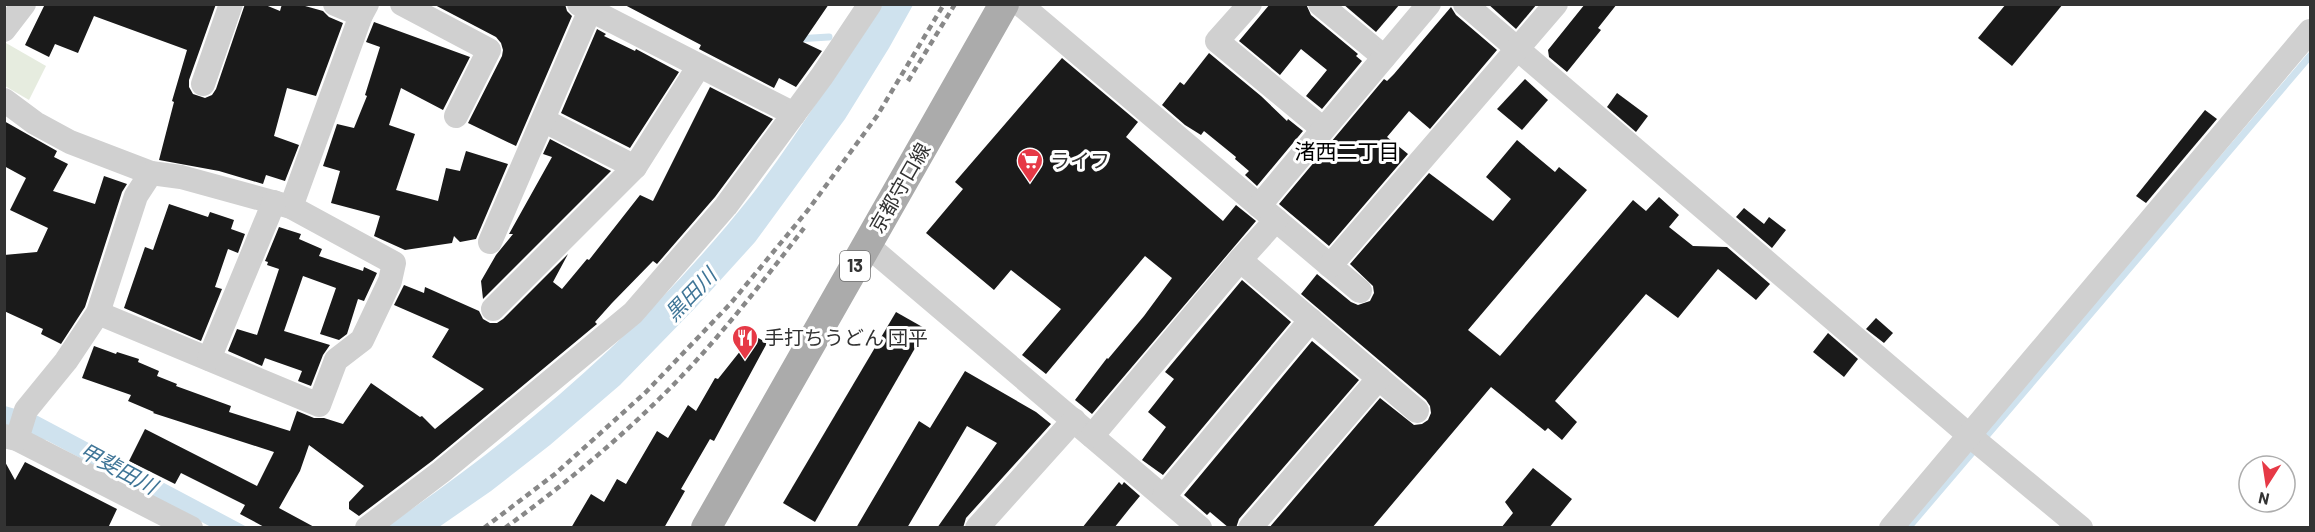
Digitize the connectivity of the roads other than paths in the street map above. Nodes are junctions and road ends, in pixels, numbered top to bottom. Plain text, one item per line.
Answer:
1 (24, 4) edge
2 (231, 4) edge
3 (334, 4) edge
4 (402, 4) edge
5 (870, 4) edge
6 (1005, 4) edge
7 (1020, 4) edge
8 (1250, 4) edge
9 (1320, 4) edge
10 (1429, 4) edge
11 (1466, 4) edge
12 (1556, 4) edge
13 (584, 8) edge
14 (364, 10) edge
15 (4, 30) edge
16 (2310, 31) edge
17 (1518, 49) junction
18 (1384, 57) junction
19 (699, 66) junction
20 (203, 84) dead end
21 (4, 100) edge
22 (794, 114) junction
23 (456, 116) dead end
24 (543, 120) junction
25 (1323, 129) junction
26 (634, 167) junction
27 (151, 173) junction
28 (282, 204) junction
29 (1267, 213) junction
30 (490, 242) dead end
31 (867, 245) junction
32 (1240, 260) junction
33 (1330, 266) junction
34 (1360, 291) dead end
35 (493, 309) dead end
36 (98, 313) junction
37 (1311, 320) junction
38 (209, 359) junction
39 (1379, 378) junction
40 (1418, 411) dead end
41 (1083, 428) junction
42 (14, 436) edge
43 (1970, 436) junction
44 (1164, 496) junction
45 (191, 528) edge
46 (367, 528) edge
47 (706, 528) edge
48 (977, 528) edge
49 (1200, 528) edge
50 (1250, 528) edge
51 (1891, 528) edge
52 (2081, 528) edge

1 - 15 street
2 - 20 street
3 - 14 street
4 - 23 street
5 - 22 street
6 - 31 main road, 京都守口線 / 13
7 - 29 street
8 - 25 street
9 - 18 street
10 - 18 street
11 - 17 street
12 - 17 street
13 - 19 street
13 - 24 street
14 - 28 street
16 - 43 street
17 - 33 street
17 - 43 street
18 - 25 street
19 - 22 street
19 - 26 street
21 - 27 street
22 - 46 street
24 - 26 street
24 - 30 street
25 - 29 street
26 - 35 street
27 - 28 street
27 - 36 street
28 - 38 street
28 - 38 street
29 - 32 street
29 - 33 street
31 - 41 street
31 - 47 main road, 京都守口線 / 13
32 - 37 street
32 - 41 street
33 - 34 street
36 - 38 street
36 - 42 street
37 - 39 street
37 - 44 street
39 - 40 street
39 - 50 street
41 - 44 street
41 - 48 street
42 - 45 street
43 - 51 street
43 - 52 street
44 - 49 street

